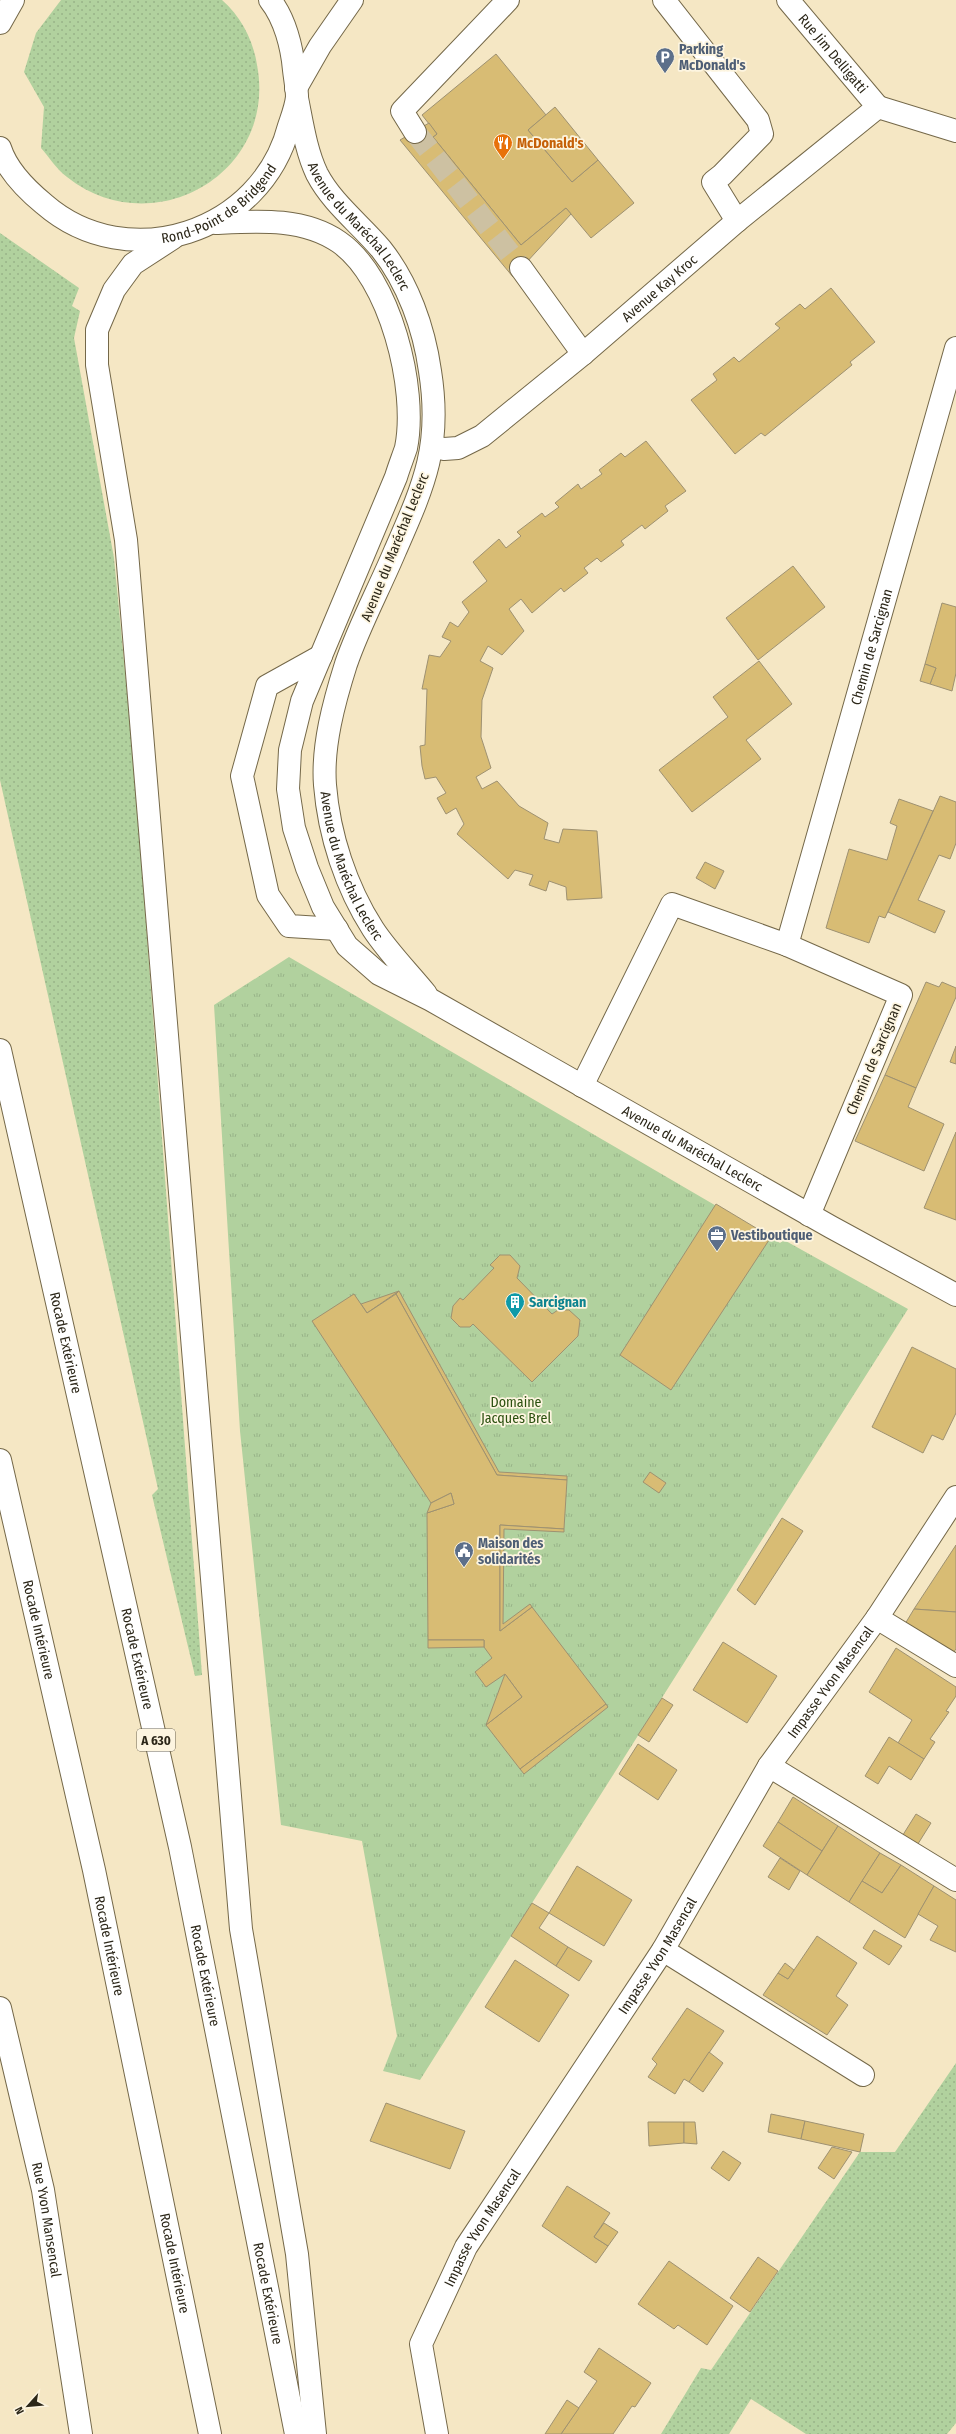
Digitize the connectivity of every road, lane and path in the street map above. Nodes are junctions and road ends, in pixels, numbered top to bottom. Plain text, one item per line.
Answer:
1 (12, 0) edge
2 (270, 0) edge
3 (352, 0) edge
4 (508, 0) edge
5 (664, 0) edge
6 (788, 0) edge
7 (0, 23) edge
8 (296, 93) junction
9 (878, 107) junction
10 (956, 131) edge
11 (414, 132) tunnel mouth
12 (0, 148) edge
13 (0, 167) edge
14 (25, 188) junction
15 (737, 221) junction
16 (215, 223) junction
17 (173, 238) junction
18 (521, 268) tunnel mouth
19 (956, 348) edge
20 (583, 354) junction
21 (433, 447) junction
22 (321, 656) junction
23 (337, 928) junction
24 (788, 945) junction
25 (431, 1000) junction
26 (0, 1050) edge
27 (582, 1086) junction
28 (809, 1215) junction
29 (956, 1295) edge
30 (0, 1460) edge
31 (956, 1497) edge
32 (877, 1618) junction
33 (956, 1666) edge
34 (769, 1766) junction
35 (956, 1880) edge
36 (663, 1950) junction
37 (0, 2008) edge
38 (863, 2075) dead end
39 (81, 2434) edge
40 (210, 2434) edge
41 (296, 2434) edge
42 (315, 2434) edge
43 (436, 2434) edge

1 - 7 main road
2 - 8 main road, Rond-Point de Bridgend
3 - 8 main road
4 - 11 main road
5 - 15 main road
6 - 9 main road, Rue Jim Delligatti
8 - 16 main road, Rond-Point de Bridgend
8 - 21 main road, Avenue du Maréchal Leclerc
9 - 10 main road
9 - 15 main road, Avenue Kay Kroc
12 - 14 main road, Rond-Point de Bridgend
13 - 14 main road
14 - 17 main road, Rond-Point de Bridgend
15 - 20 main road, Avenue Kay Kroc
16 - 17 main road, Rond-Point de Bridgend
16 - 22 main road, Avenue du Maréchal Leclerc
17 - 42 main road
18 - 20 main road
19 - 24 main road, Chemin de Sarcignan
20 - 21 main road, Avenue Kay Kroc
21 - 25 main road, Avenue du Maréchal Leclerc
22 - 23 main road, Avenue du Maréchal Leclerc
22 - 23 main road
23 - 25 main road, Avenue du Maréchal Leclerc
24 - 27 main road, Chemin de Sarcignan
24 - 28 main road, Chemin de Sarcignan
25 - 27 main road, Avenue du Maréchal Leclerc
26 - 41 main road, Rocade Extérieure / A 630
27 - 28 main road, Avenue du Maréchal Leclerc
28 - 29 main road, Avenue du Maréchal Leclerc
30 - 40 main road, Rocade Intérieure
31 - 32 main road, Impasse Yvon Masencal
32 - 33 main road
32 - 34 main road, Impasse Yvon Masencal
34 - 35 main road
34 - 36 main road, Impasse Yvon Masencal
36 - 38 main road
36 - 43 main road, Impasse Yvon Masencal
37 - 39 main road, Rue Yvon Mansencal

